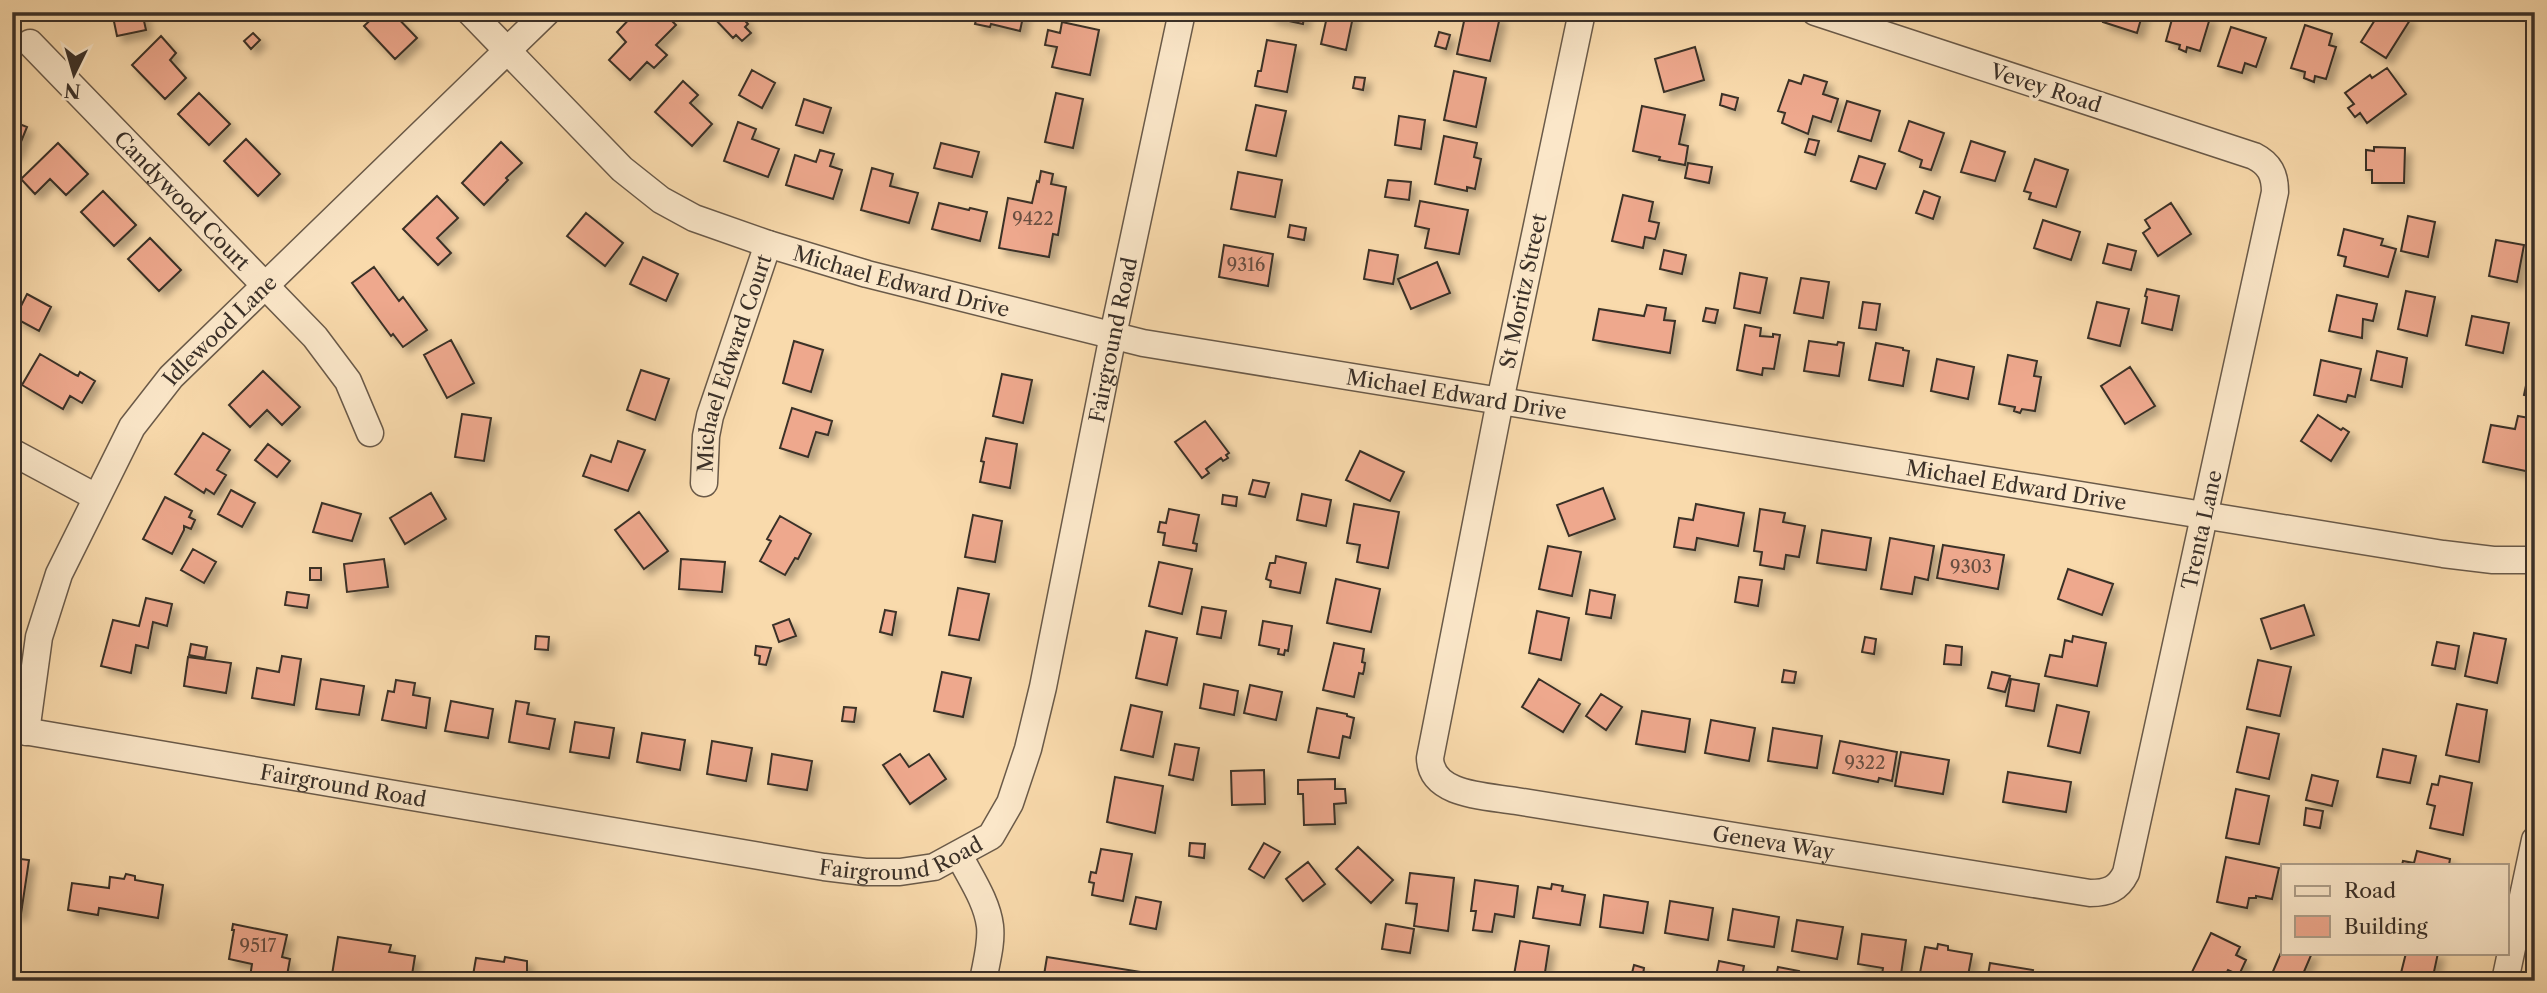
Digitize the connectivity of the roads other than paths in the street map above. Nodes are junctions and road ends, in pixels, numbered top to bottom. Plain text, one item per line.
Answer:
1 (470, 12) edge
2 (547, 12) edge
3 (1182, 12) edge
4 (1582, 12) edge
5 (1815, 12) edge
6 (30, 43) dead end
7 (508, 51) junction
8 (2272, 171) joint
9 (768, 244) junction
10 (265, 286) junction
11 (1113, 335) junction
12 (1500, 401) junction
13 (370, 433) dead end
14 (12, 452) edge
15 (704, 483) dead end
16 (96, 497) junction
17 (2205, 517) junction
18 (2535, 559) edge
19 (19, 730) edge
20 (1434, 776) joint
21 (2535, 840) edge
22 (960, 855) junction
23 (2116, 887) joint
24 (2526, 919) edge
25 (984, 981) edge
26 (2505, 981) edge

1 - 7 street, Michael Edward Drive
2 - 7 street, Idlewood Lane
3 - 11 street, Fairground Road
4 - 12 street, St Moritz Street
5 - 8 street, Vevey Road
6 - 10 street, Candywood Court
7 - 9 street, Michael Edward Drive
7 - 10 street, Idlewood Lane
8 - 17 street, Trenta Lane
9 - 11 street, Michael Edward Drive
9 - 15 street, Michael Edward Court
10 - 13 street, Candywood Court
10 - 16 street, Idlewood Lane
11 - 12 street, Michael Edward Drive
11 - 22 street, Fairground Road
12 - 17 street, Michael Edward Drive
12 - 20 street, St Moritz Street
14 - 16 street
16 - 19 street, Idlewood Lane
17 - 18 street, Michael Edward Drive
17 - 23 street, Trenta Lane
19 - 22 street, Fairground Road
20 - 23 street, Geneva Way
21 - 24 street
22 - 25 street
24 - 26 street

